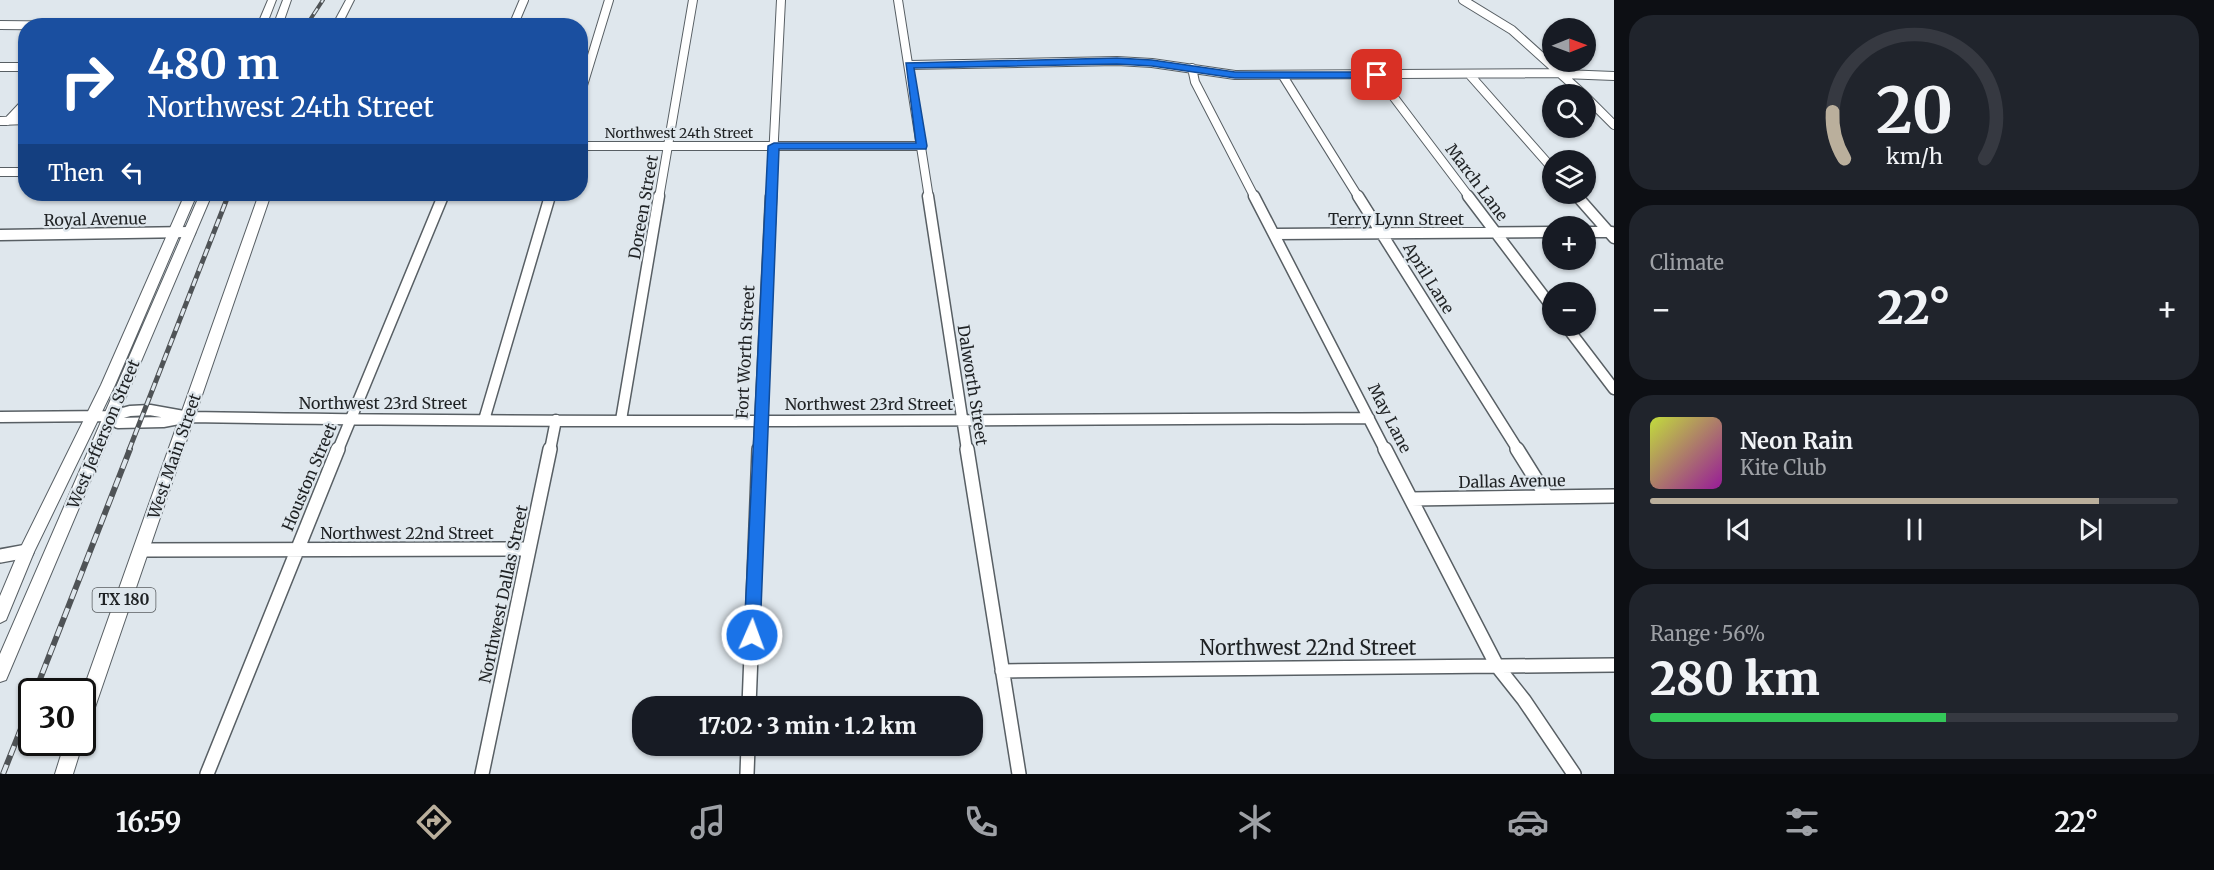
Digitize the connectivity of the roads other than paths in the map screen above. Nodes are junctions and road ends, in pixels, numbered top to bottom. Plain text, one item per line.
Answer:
1 (272, 0) edge
2 (287, 0) edge
3 (350, 0) edge
4 (524, 0) edge
5 (609, 0) edge
6 (693, 0) edge
7 (781, 0) edge
8 (898, 0) edge
9 (1463, 0) edge
10 (281, 15) junction
11 (265, 16) joint
12 (280, 18) edge
13 (340, 18) edge
14 (516, 18) edge
15 (0, 25) edge
16 (18, 25) edge
17 (909, 65) junction
18 (0, 67) edge
19 (18, 67) edge
20 (1192, 68) junction
21 (588, 69) edge
22 (1469, 74) junction
23 (1562, 74) junction
24 (1377, 75) junction
25 (1283, 76) junction
26 (1614, 76) edge
27 (1572, 84) edge
28 (1596, 108) edge
29 (18, 109) edge
30 (4, 121) edge
31 (1614, 125) edge
32 (588, 146) edge
33 (668, 146) junction
34 (774, 146) junction
35 (922, 146) junction
36 (1542, 157) edge
37 (0, 172) edge
38 (18, 172) edge
39 (188, 201) edge
40 (203, 201) edge
41 (263, 201) edge
42 (441, 201) edge
43 (549, 201) edge
44 (1584, 204) edge
45 (190, 232) junction
46 (1542, 232) edge
47 (1496, 233) junction
48 (1596, 233) edge
49 (174, 234) junction
50 (1275, 234) junction
51 (1612, 234) edge
52 (0, 235) edge
53 (1383, 235) junction
54 (1542, 294) edge
55 (156, 311) junction
56 (138, 314) junction
57 (1574, 336) edge
58 (1614, 389) edge
59 (92, 416) junction
60 (112, 416) junction
61 (0, 417) edge
62 (189, 417) junction
63 (1370, 418) junction
64 (351, 420) junction
65 (484, 420) junction
66 (556, 420) junction
67 (621, 420) junction
68 (962, 420) junction
69 (760, 421) junction
70 (1614, 496) edge
71 (1547, 497) junction
72 (1411, 499) junction
73 (529, 549) junction
74 (141, 550) junction
75 (27, 551) junction
76 (296, 551) junction
77 (0, 556) edge
78 (0, 615) edge
79 (1614, 665) edge
80 (1497, 666) junction
81 (1002, 670) junction
82 (0, 674) edge
83 (96, 679) edge
84 (750, 696) edge
85 (70, 756) edge
86 (748, 756) edge
87 (64, 774) edge
88 (207, 774) edge
89 (482, 774) edge
90 (747, 774) edge
91 (1019, 774) edge
92 (1574, 774) edge

1 - 11 main road
2 - 10 main road
3 - 13 main road
4 - 14 street
5 - 21 street
6 - 33 street, Doreen Street
7 - 34 street, Fort Worth Street
8 - 17 street, Dalworth Street
9 - 23 street
10 - 11 main road
10 - 12 main road
15 - 16 street
17 - 20 street
17 - 35 street, Dalworth Street
18 - 19 street
20 - 25 street
20 - 50 street, May Lane
22 - 23 street
22 - 24 street
22 - 36 street
23 - 26 street
23 - 27 street
24 - 25 street
24 - 47 street, March Lane
25 - 53 street, April Lane
28 - 31 street
29 - 30 street
32 - 33 street, Northwest 24th Street
33 - 34 street, Northwest 24th Street
33 - 67 street, Doreen Street
34 - 35 street, Northwest 24th Street
34 - 69 street, Fort Worth Street
35 - 68 street, Dalworth Street
37 - 38 street
39 - 49 main road, West Jefferson Street
40 - 45 main road, West Jefferson Street
41 - 62 main road, West Main Street / TX 180
42 - 64 street, Houston Street
43 - 65 street
44 - 51 street
45 - 49 street, Royal Avenue
45 - 55 main road, West Jefferson Street
46 - 47 street, Terry Lynn Street
47 - 53 street, Terry Lynn Street
47 - 54 street, March Lane
48 - 51 street
49 - 52 street, Royal Avenue
49 - 56 main road, West Jefferson Street
50 - 53 street, Terry Lynn Street
50 - 63 street, May Lane
53 - 71 street, April Lane
55 - 56 main road
55 - 60 main road, West Jefferson Street
56 - 59 main road, West Jefferson Street
57 - 58 street
59 - 60 street, Northwest 23rd Street
59 - 61 street, Northwest 23rd Street
59 - 75 main road, West Jefferson Street
60 - 62 street, Northwest 23rd Street
60 - 82 main road, West Jefferson Street
62 - 64 street, Northwest 23rd Street
62 - 74 main road, West Main Street / TX 180
63 - 68 street, Northwest 23rd Street
63 - 72 street, May Lane
64 - 65 street, Northwest 23rd Street
64 - 76 street, Houston Street
65 - 66 street, Northwest 23rd Street
66 - 67 street, Northwest 23rd Street
66 - 73 street, Northwest Dallas Street
67 - 69 street, Northwest 23rd Street
68 - 69 street, Northwest 23rd Street
68 - 81 street, Dalworth Street
69 - 84 street, Fort Worth Street
70 - 71 street, Dallas Avenue
71 - 72 street, Dallas Avenue
72 - 80 street, May Lane
73 - 76 street, Northwest 22nd Street
73 - 89 street, Northwest Dallas Street
74 - 76 street, Northwest 22nd Street
74 - 83 main road, West Main Street / TX 180
75 - 77 street
75 - 78 main road, West Jefferson Street
76 - 88 street, Houston Street
79 - 80 street, Northwest 22nd Street
80 - 81 street, Northwest 22nd Street
80 - 92 street, May Lane
81 - 91 street, Dalworth Street
85 - 87 main road
86 - 90 street

